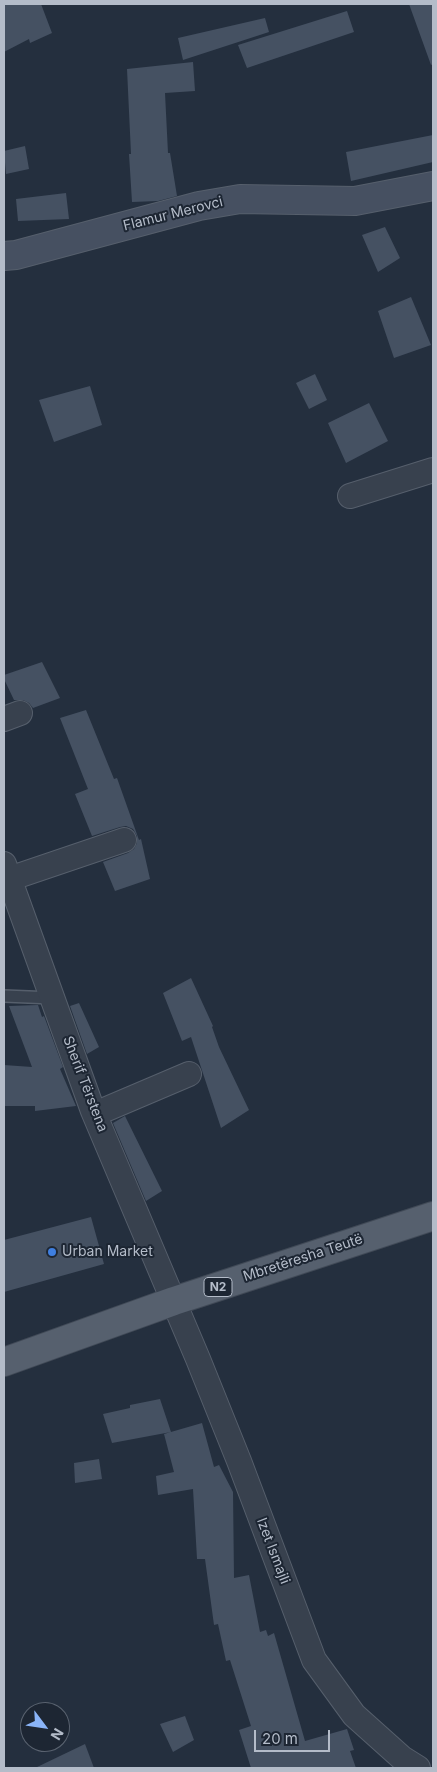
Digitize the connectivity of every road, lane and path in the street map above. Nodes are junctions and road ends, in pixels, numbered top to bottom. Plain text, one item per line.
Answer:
1 (433, 186) edge
2 (4, 256) edge
3 (433, 470) edge
4 (350, 496) dead end
5 (124, 840) dead end
6 (6, 874) edge
7 (4, 996) edge
8 (53, 998) junction
9 (189, 1074) dead end
10 (95, 1114) junction
11 (433, 1216) edge
12 (174, 1301) junction
13 (4, 1362) edge
14 (418, 1768) edge

1 - 2 street, Flamur Merovci
3 - 4 street
5 - 6 street
6 - 8 street, Sherif Tërstena
7 - 8 lane
8 - 10 street, Sherif Tërstena
9 - 10 street
10 - 12 street, Sherif Tërstena
11 - 12 main road, Mbretëresha Teutë / N2
12 - 13 main road, Mbretëresha Teutë / N2
12 - 14 street, Izet Ismajli

